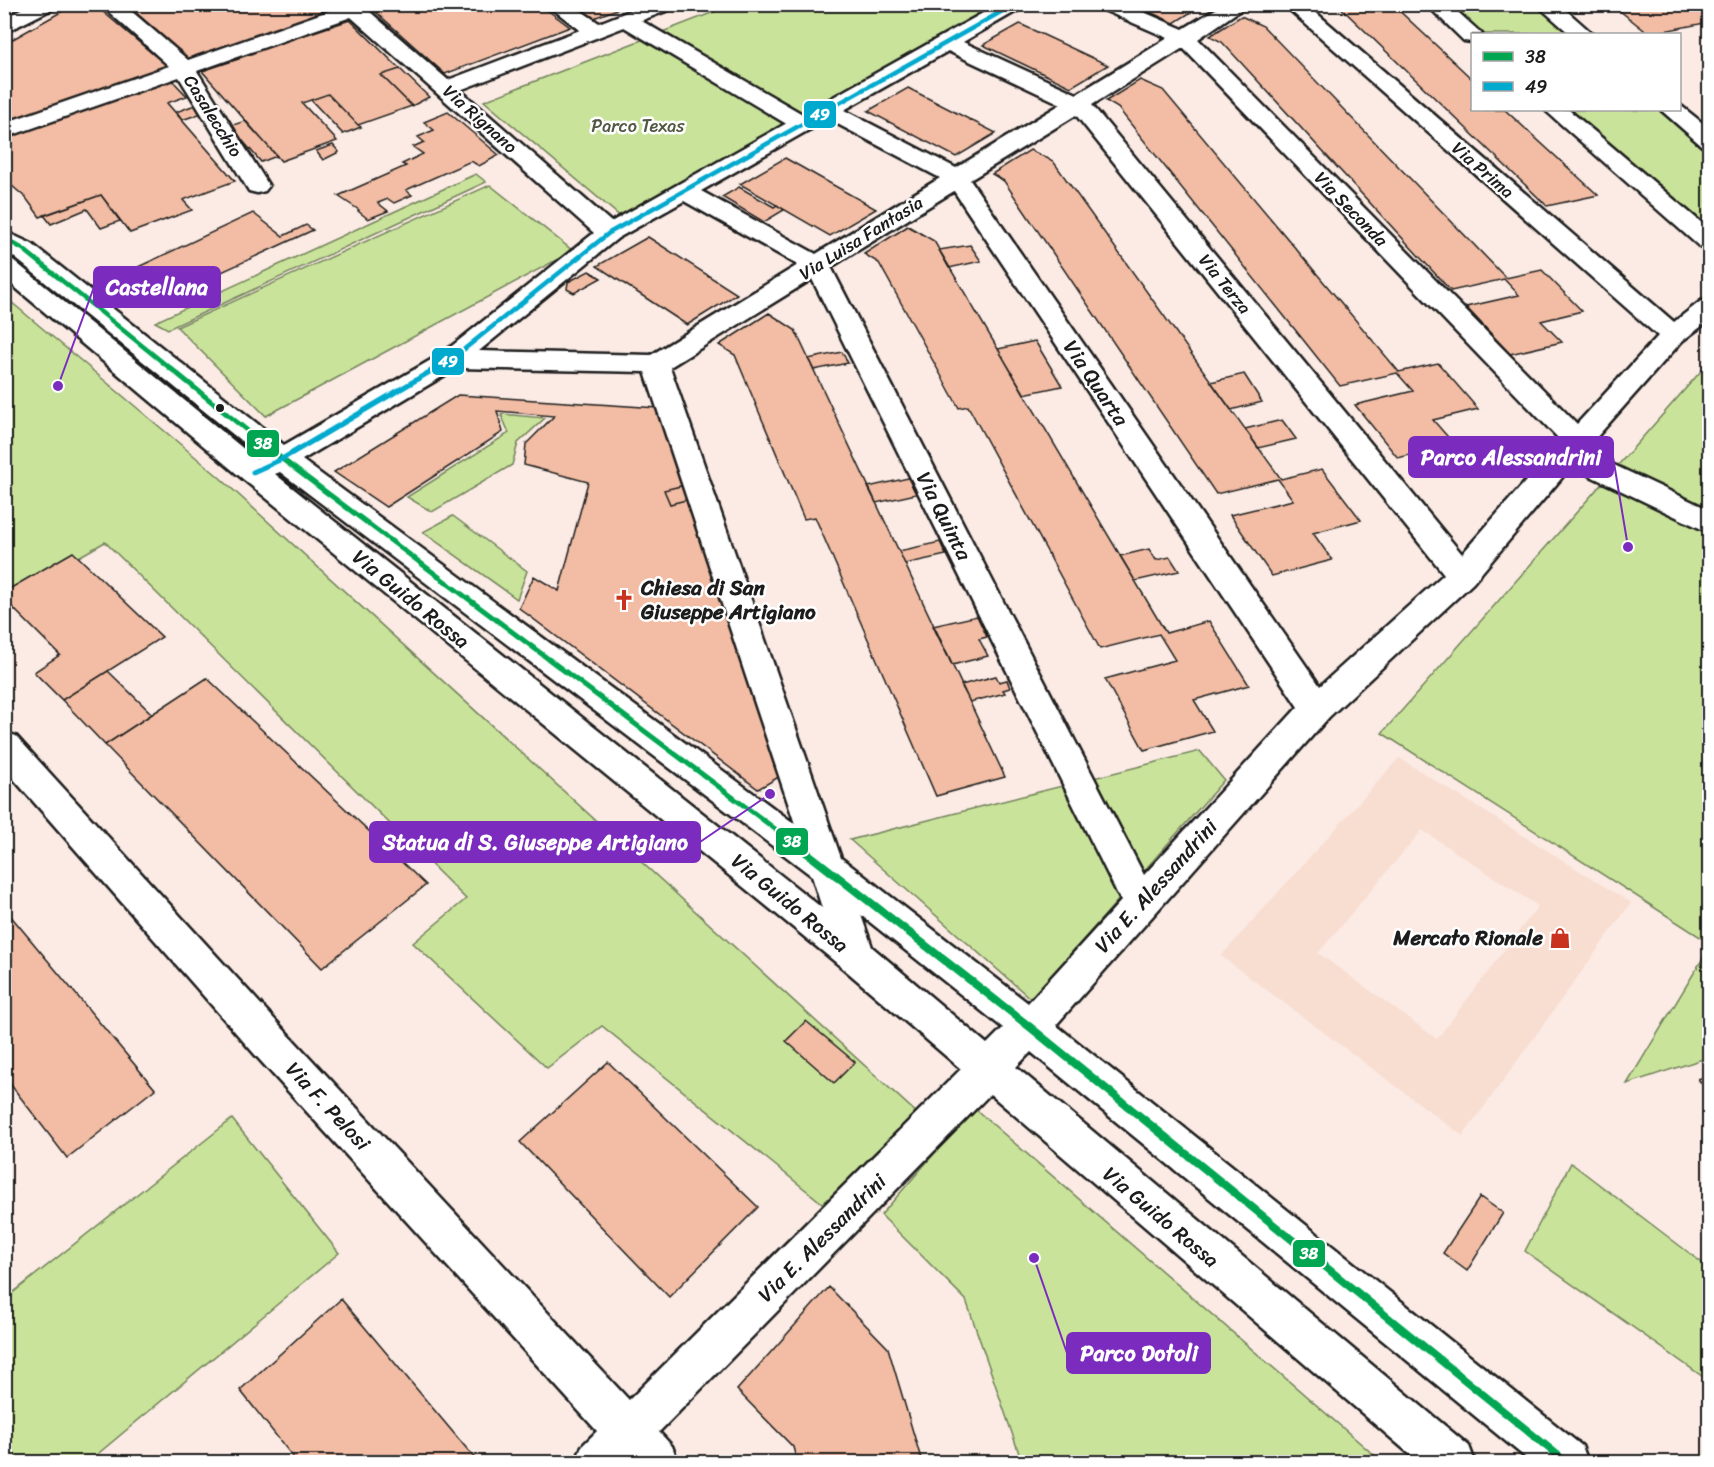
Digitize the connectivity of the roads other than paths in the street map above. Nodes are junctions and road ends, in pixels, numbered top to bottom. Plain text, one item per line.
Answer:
1 (47, 4) edge
2 (110, 4) edge
3 (556, 4) edge
4 (667, 4) edge
5 (1015, 4) edge
6 (1106, 4) edge
7 (1239, 4) edge
8 (1293, 4) edge
9 (1436, 4) edge
10 (1546, 4) edge
11 (358, 6) edge
12 (626, 20) junction
13 (4, 27) edge
14 (597, 31) junction
15 (1581, 33) edge
16 (1471, 34) edge
17 (1185, 38) junction
18 (948, 43) junction
19 (183, 67) junction
20 (446, 88) junction
21 (1078, 104) junction
22 (828, 110) junction
23 (1557, 111) edge
24 (1673, 111) edge
25 (803, 124) junction
26 (4, 131) edge
27 (1710, 141) edge
28 (957, 178) junction
29 (257, 186) dead end
30 (684, 191) junction
31 (609, 233) junction
32 (4, 238) edge
33 (1710, 243) edge
34 (4, 265) edge
35 (817, 265) junction
36 (1710, 306) edge
37 (1673, 335) junction
38 (452, 359) junction
39 (656, 364) junction
40 (1572, 447) junction
41 (267, 466) junction
42 (1710, 523) edge
43 (1462, 575) junction
44 (1317, 708) junction
45 (4, 745) edge
46 (829, 869) junction
47 (1140, 903) junction
48 (857, 957) junction
49 (1030, 1027) junction
50 (988, 1071) junction
51 (629, 1432) junction
52 (598, 1462) edge
53 (656, 1462) edge
54 (1454, 1462) edge
55 (1566, 1462) edge

1 - 13 street
2 - 19 street, Casalecchio
3 - 14 street
4 - 12 street
5 - 18 street
6 - 17 street, Via Seconda
7 - 17 street, Via Luisa Fantasia
8 - 37 street, Via Prima
9 - 16 street
10 - 15 street
11 - 19 street
11 - 20 street, Via Rignano
12 - 14 street
12 - 25 street
14 - 20 street
17 - 21 street, Via Luisa Fantasia
17 - 40 street, Via Seconda
18 - 21 street, Via Terza
18 - 22 street
19 - 26 street
19 - 29 street, Casalecchio
20 - 31 street, Via Rignano
21 - 28 street, Via Luisa Fantasia
21 - 43 street, Via Terza
22 - 25 street
22 - 28 street, Via Quarta
23 - 33 street
24 - 27 street
25 - 30 street
28 - 35 street, Via Luisa Fantasia
28 - 44 street, Via Quarta
30 - 31 street
30 - 35 street
31 - 38 street
32 - 41 street
34 - 41 street, Via Guido Rossa
35 - 39 street, Via Luisa Fantasia
35 - 47 street, Via Quinta
36 - 37 street, Via E. Alessandrini
37 - 40 street, Via E. Alessandrini
38 - 39 street
38 - 41 street
39 - 46 street
40 - 42 street, Via Seconda
40 - 43 street, Via E. Alessandrini
41 - 46 street
41 - 48 street, Via Guido Rossa
43 - 44 street, Via E. Alessandrini
44 - 47 street, Via E. Alessandrini
45 - 51 street, Via F. Pelosi
46 - 48 street
46 - 49 street
47 - 49 street, Via E. Alessandrini
48 - 50 street, Via Guido Rossa
49 - 50 street, Via E. Alessandrini
49 - 55 street
50 - 51 street, Via E. Alessandrini
50 - 54 street, Via Guido Rossa
51 - 52 street, Via E. Alessandrini
51 - 53 street, Via F. Pelosi

